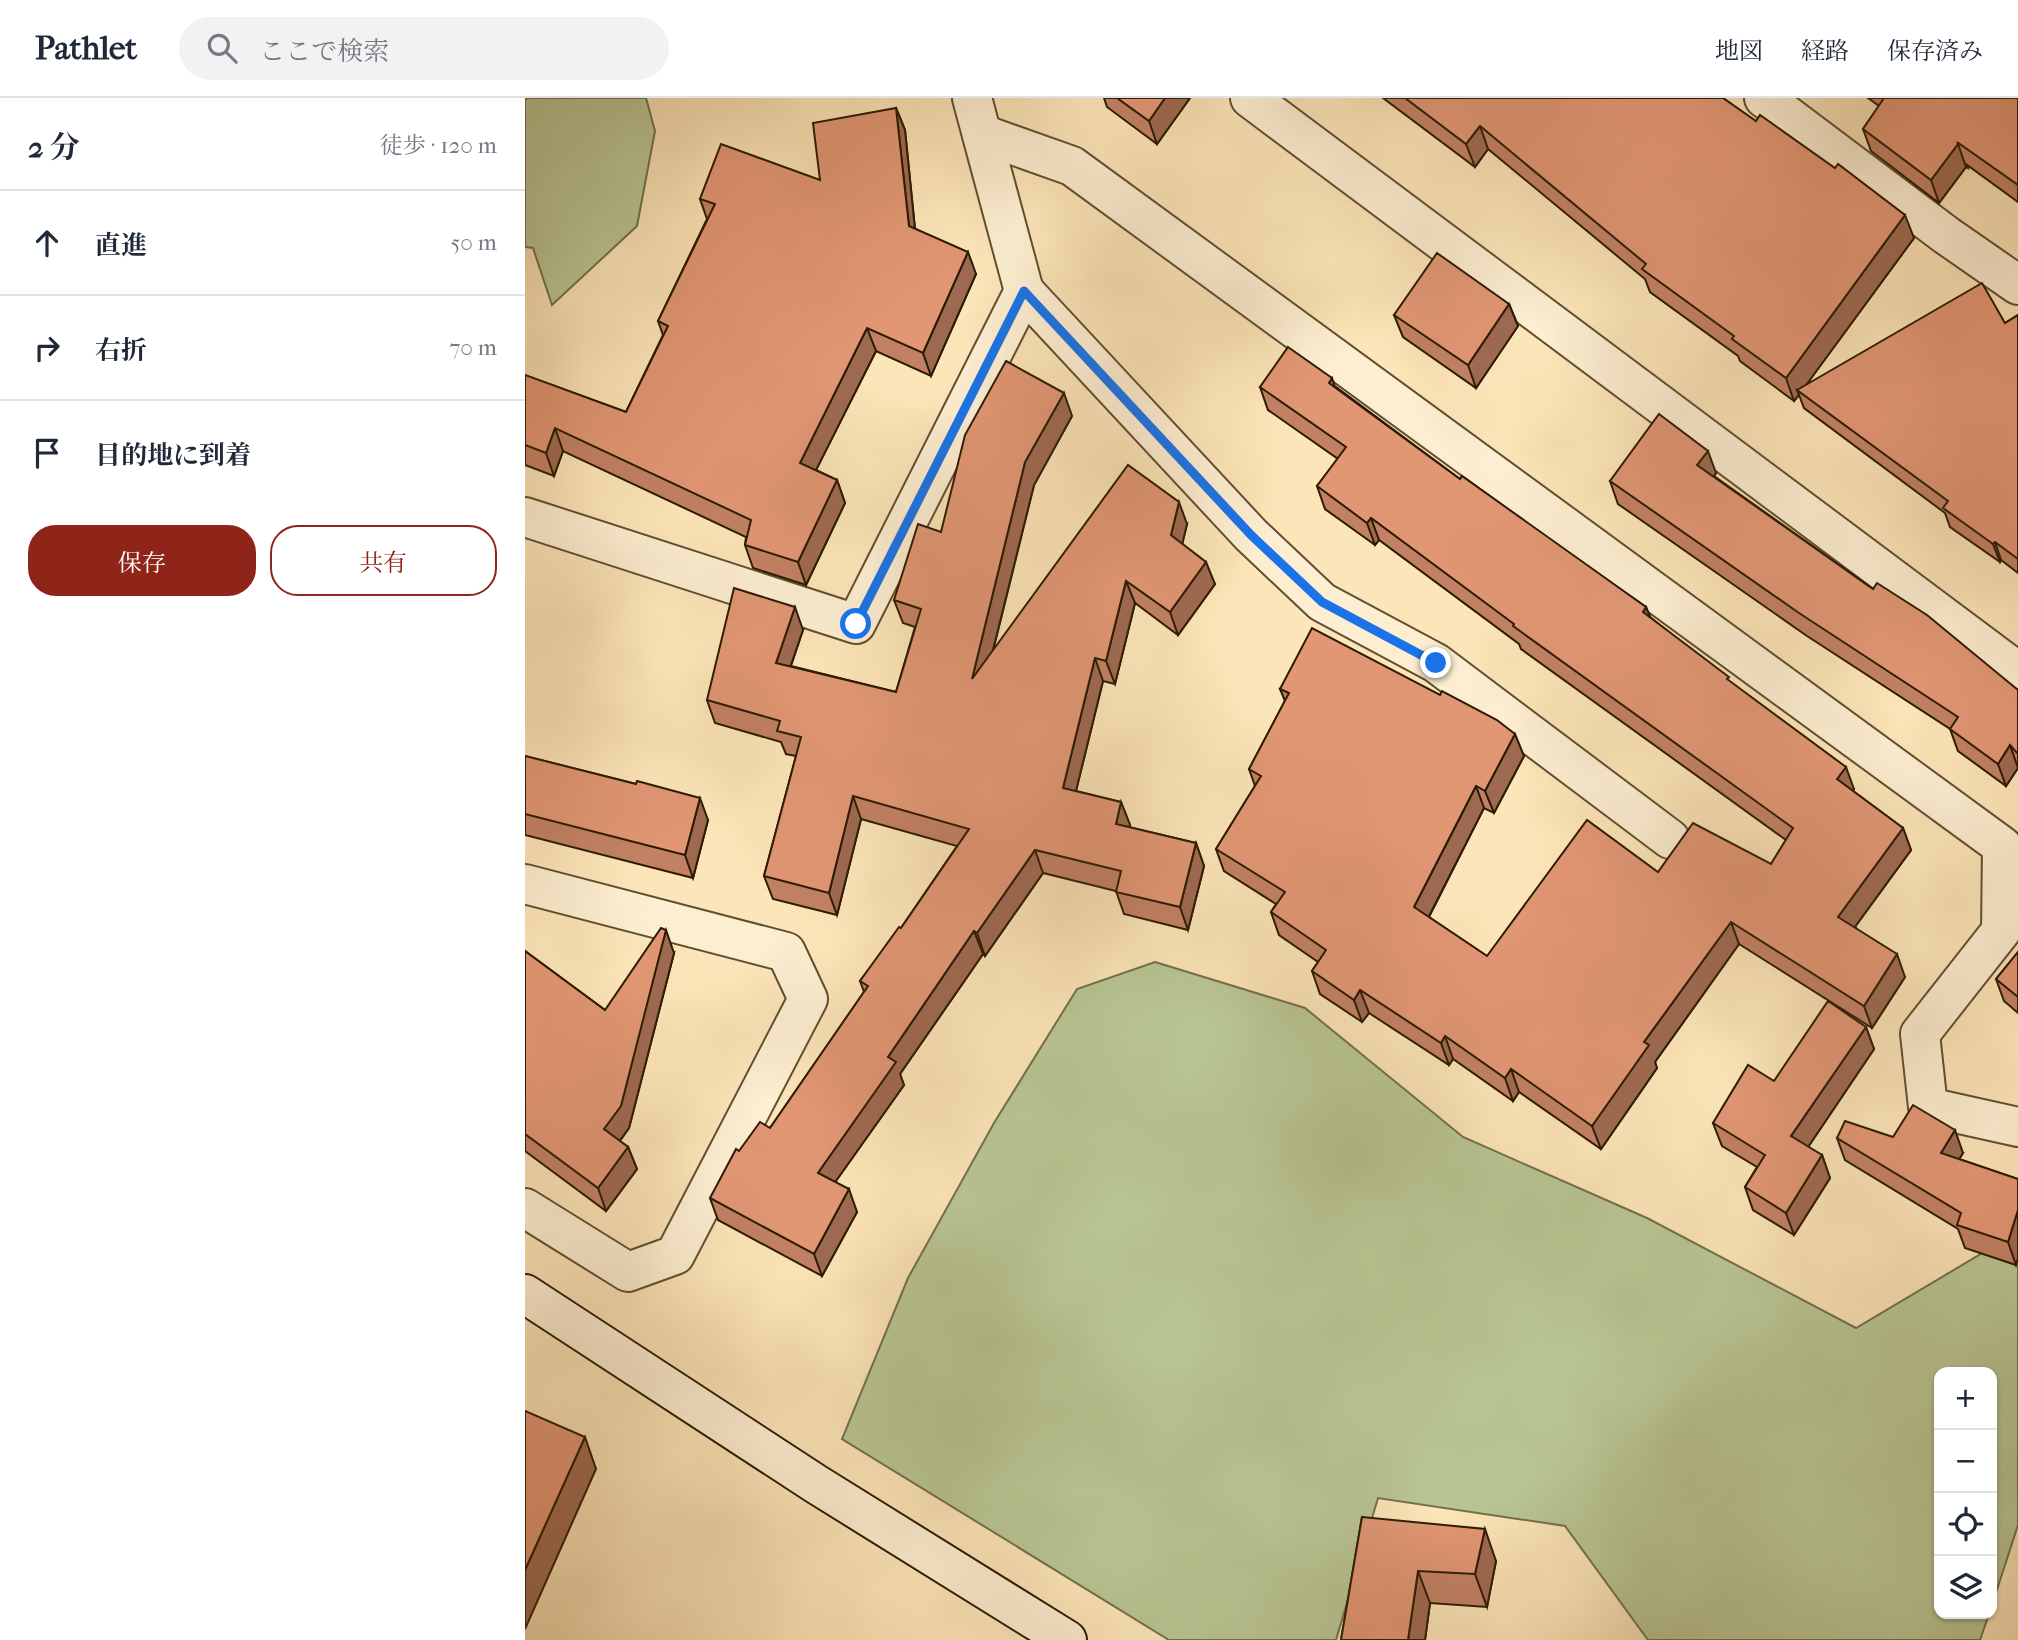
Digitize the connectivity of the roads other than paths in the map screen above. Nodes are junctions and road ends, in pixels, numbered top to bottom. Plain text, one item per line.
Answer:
1 (972, 98) edge
2 (1251, 98) edge
3 (1764, 98) edge
4 (982, 134) junction
5 (2018, 285) edge
6 (1024, 291) junction
7 (525, 517) edge
8 (2018, 672) edge
9 (1671, 839) dead end
10 (525, 884) edge
11 (2018, 1127) edge
12 (525, 1208) edge
13 (525, 1294) edge
14 (1067, 1640) edge

1 - 4 street
2 - 8 street
3 - 5 street
4 - 6 street
4 - 11 street
6 - 7 street
6 - 9 street
10 - 12 street
13 - 14 street

